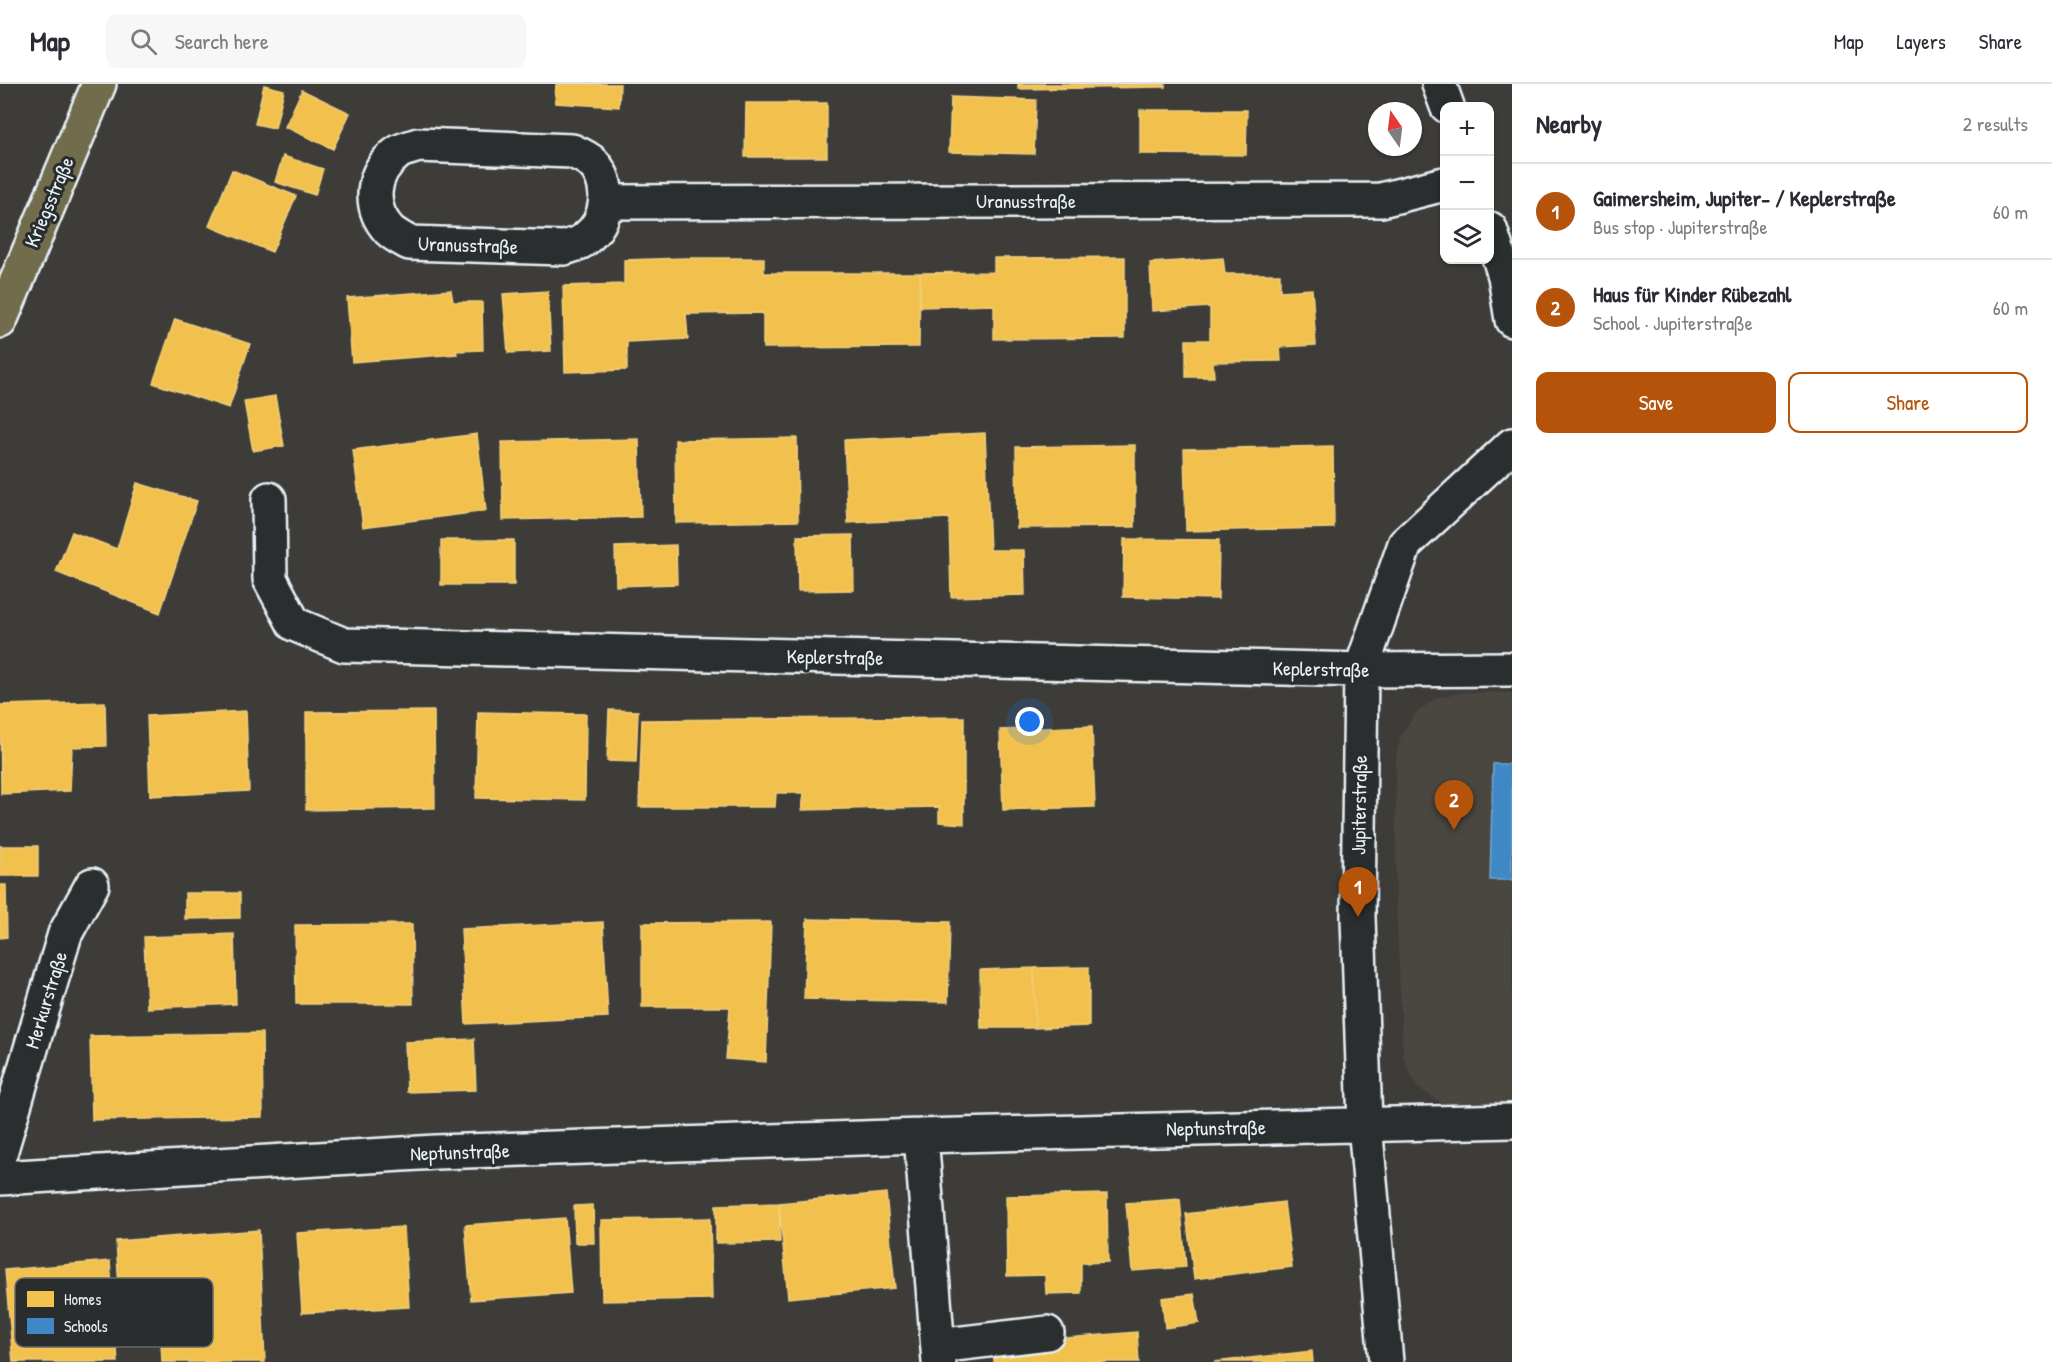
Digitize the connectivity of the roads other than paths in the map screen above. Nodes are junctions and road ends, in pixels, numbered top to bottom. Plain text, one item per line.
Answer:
1 (99, 84) edge
2 (1439, 84) edge
3 (1446, 102) edge
4 (1440, 185) edge
5 (606, 202) junction
6 (1494, 242) edge
7 (1512, 320) edge
8 (0, 321) edge
9 (1512, 445) edge
10 (269, 499) dead end
11 (1512, 669) edge
12 (1361, 670) junction
13 (92, 885) dead end
14 (1512, 1121) edge
15 (1365, 1124) junction
16 (921, 1136) junction
17 (0, 1153) edge
18 (0, 1178) edge
19 (1047, 1332) dead end
20 (939, 1354) edge
21 (1386, 1362) edge

1 - 8 main road, Kriegsstraße
2 - 3 street
4 - 5 street, Uranusstraße
5 - 5 street, Uranusstraße
6 - 7 street
9 - 12 street, Jupiterstraße
10 - 12 street, Keplerstraße
11 - 12 street, Keplerstraße
12 - 15 street, Jupiterstraße
13 - 17 street, Merkurstraße
14 - 15 street, Neptunstraße
15 - 16 street, Neptunstraße
15 - 21 street, Jupiterstraße
16 - 18 street, Neptunstraße
16 - 20 street
19 - 20 street

